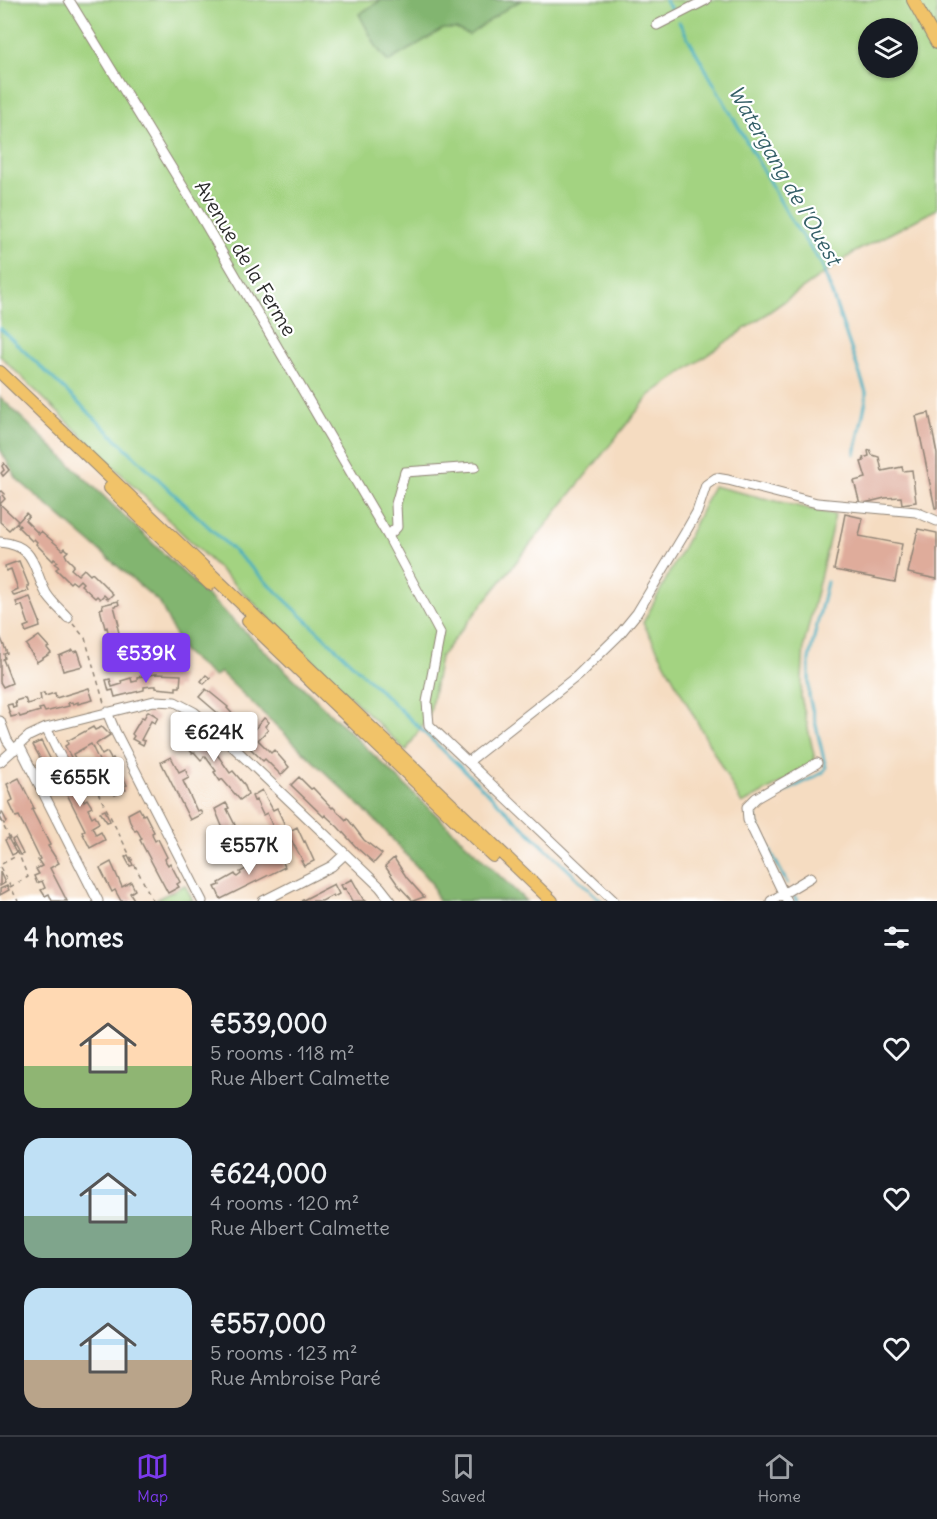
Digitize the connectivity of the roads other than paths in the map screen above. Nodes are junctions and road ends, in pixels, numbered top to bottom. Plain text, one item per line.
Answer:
1 (69, 0) edge
2 (706, 0) edge
3 (913, 0) edge
4 (657, 25) dead end
5 (937, 43) edge
6 (0, 372) edge
7 (0, 384) edge
8 (475, 467) dead end
9 (937, 520) edge
10 (388, 536) junction
11 (0, 542) edge
12 (68, 618) road end
13 (107, 712) junction
14 (0, 721) edge
15 (46, 728) junction
16 (16, 748) junction
17 (0, 762) edge
18 (468, 762) junction
19 (817, 763) dead end
20 (36, 779) junction
21 (345, 854) junction
22 (811, 878) dead end
23 (785, 897) edge
24 (98, 901) edge
25 (202, 901) edge
26 (263, 901) edge
27 (391, 901) edge
28 (540, 901) edge
29 (552, 901) edge
30 (614, 901) edge
31 (771, 901) edge

1 - 10 street, Avenue de la Ferme
2 - 4 street
3 - 5 main road
6 - 29 main road
7 - 28 main road
8 - 10 street
9 - 18 street
10 - 18 street, Avenue de la Ferme
11 - 12 street
13 - 15 street
13 - 21 street
13 - 25 street
14 - 16 street
15 - 16 street
15 - 20 street
16 - 17 street
16 - 20 street
18 - 30 street, Avenue de la Ferme
19 - 23 street
20 - 24 street
21 - 26 street
21 - 27 street
22 - 23 street
23 - 31 street

